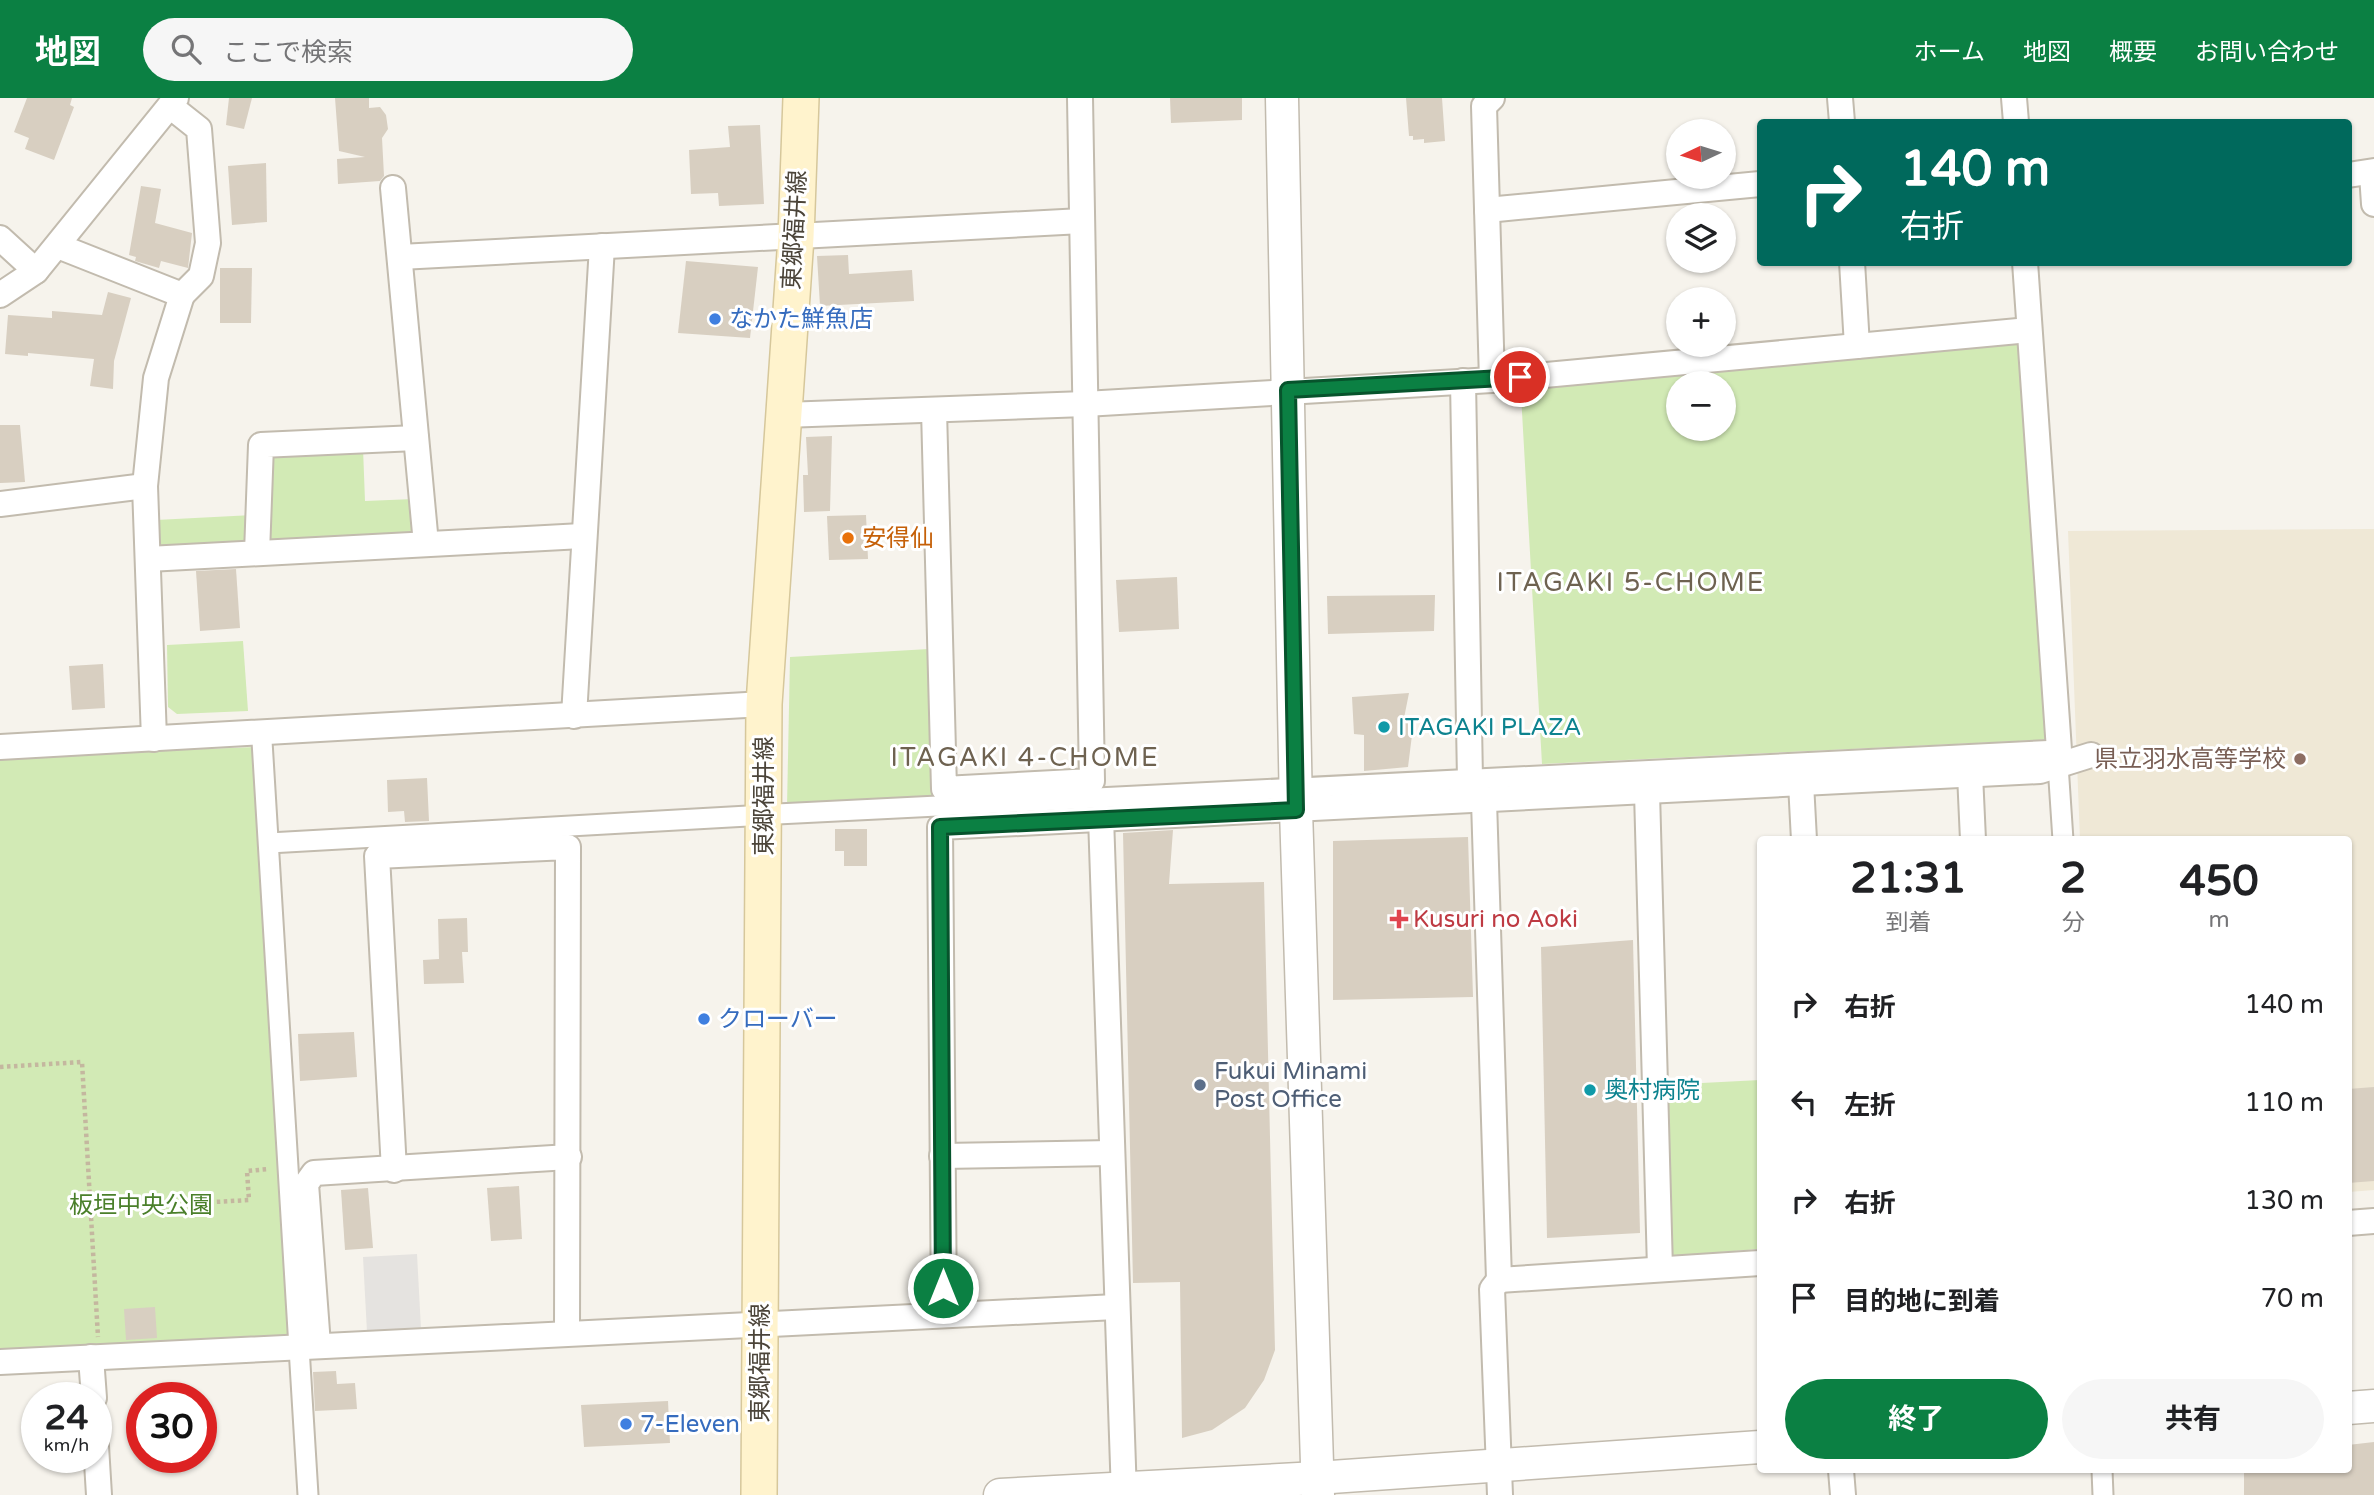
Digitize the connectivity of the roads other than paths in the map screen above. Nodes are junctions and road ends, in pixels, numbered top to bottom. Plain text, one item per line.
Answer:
1 (801, 98) edge
2 (1080, 98) edge
3 (1282, 98) edge
4 (1492, 98) edge
5 (1840, 98) edge
6 (2014, 98) edge
7 (173, 102) edge
8 (1842, 119) edge
9 (2016, 119) edge
10 (2365, 174) edge
11 (1757, 184) edge
12 (393, 188) dead end
13 (2374, 204) edge
14 (1487, 210) junction
15 (1082, 221) junction
16 (796, 237) junction
17 (0, 238) edge
18 (58, 246) junction
19 (601, 246) junction
20 (400, 257) junction
21 (1852, 266) edge
22 (2025, 266) edge
23 (36, 271) junction
24 (0, 295) edge
25 (182, 295) junction
26 (2029, 330) junction
27 (1857, 346) junction
28 (1492, 380) junction
29 (1463, 381) junction
30 (1288, 390) junction
31 (1085, 404) junction
32 (934, 410) junction
33 (784, 415) junction
34 (416, 438) junction
35 (145, 486) junction
36 (0, 504) edge
37 (582, 536) junction
38 (426, 544) junction
39 (257, 553) junction
40 (148, 559) junction
41 (764, 704) junction
42 (574, 716) junction
43 (154, 739) junction
44 (262, 741) dead end
45 (0, 747) edge
46 (2091, 755) dead end
47 (2059, 757) junction
48 (1970, 774) junction
49 (1470, 780) junction
50 (1801, 783) junction
51 (1647, 792) junction
52 (1296, 799) junction
53 (1484, 801) junction
54 (777, 814) dead end
55 (748, 816) dead end
56 (1101, 817) junction
57 (1804, 836) edge
58 (1973, 836) edge
59 (2063, 836) edge
60 (269, 843) junction
61 (1111, 1153) junction
62 (942, 1156) junction
63 (569, 1157) junction
64 (394, 1170) junction
65 (2374, 1221) edge
66 (2352, 1223) edge
67 (1757, 1263) edge
68 (1660, 1269) junction
69 (1499, 1280) junction
70 (1116, 1307) junction
71 (944, 1315) junction
72 (760, 1323) junction
73 (567, 1332) junction
74 (308, 1345) junction
75 (95, 1353) junction
76 (0, 1362) edge
77 (94, 1382) edge
78 (2374, 1406) edge
79 (2352, 1408) edge
80 (1757, 1447) edge
81 (1498, 1463) junction
82 (98, 1473) edge
83 (1841, 1473) edge
84 (2102, 1473) edge
85 (1318, 1487) edge
86 (1124, 1492) edge
87 (99, 1495) edge
88 (308, 1495) edge
89 (759, 1495) edge
90 (1000, 1495) edge
91 (1500, 1495) edge
92 (1843, 1495) edge
93 (2103, 1495) edge

1 - 16 main road, 東郷福井線
2 - 15 street
3 - 30 street
4 - 14 street
5 - 8 street
6 - 9 street
7 - 18 street
7 - 25 street
10 - 13 street
11 - 14 street
12 - 20 street
14 - 28 street
15 - 16 street
15 - 31 street
16 - 19 street
16 - 33 main road, 東郷福井線
17 - 23 street
18 - 23 street
18 - 25 street
19 - 20 street
19 - 37 street
20 - 34 street
21 - 27 street
22 - 26 street
23 - 24 street
25 - 35 street
26 - 27 street
26 - 47 street
27 - 28 street
28 - 29 street
29 - 30 street
29 - 49 street
30 - 31 street
30 - 52 street
31 - 32 street
31 - 32 street
32 - 33 street
33 - 41 main road, 東郷福井線
34 - 38 street
34 - 39 street
35 - 36 street
35 - 40 street
37 - 38 street
37 - 42 street
38 - 39 street
39 - 40 street
40 - 43 street
41 - 42 street
41 - 72 main road, 東郷福井線
42 - 43 street
43 - 45 street
44 - 60 street
46 - 47 street
47 - 48 street
47 - 49 street
47 - 59 street
48 - 50 street
48 - 58 street
49 - 52 street
50 - 51 street
50 - 57 street
51 - 53 street
51 - 68 street
52 - 53 street
52 - 54 street
52 - 56 street
52 - 85 street
53 - 69 street
55 - 60 street
56 - 61 street
56 - 62 street
60 - 74 street
61 - 62 street
61 - 70 street
62 - 71 street
63 - 64 street
63 - 64 street
63 - 73 street
64 - 74 street
65 - 66 street
67 - 68 street
68 - 69 street
69 - 81 street
70 - 71 street
70 - 86 street
71 - 72 street
72 - 73 street
72 - 89 main road, 東郷福井線
73 - 74 street
74 - 75 street
74 - 88 street
75 - 76 street
75 - 77 street
78 - 79 street
80 - 81 street
81 - 85 street
81 - 91 street
82 - 87 street
83 - 92 street
84 - 93 street
85 - 86 street
86 - 90 street

